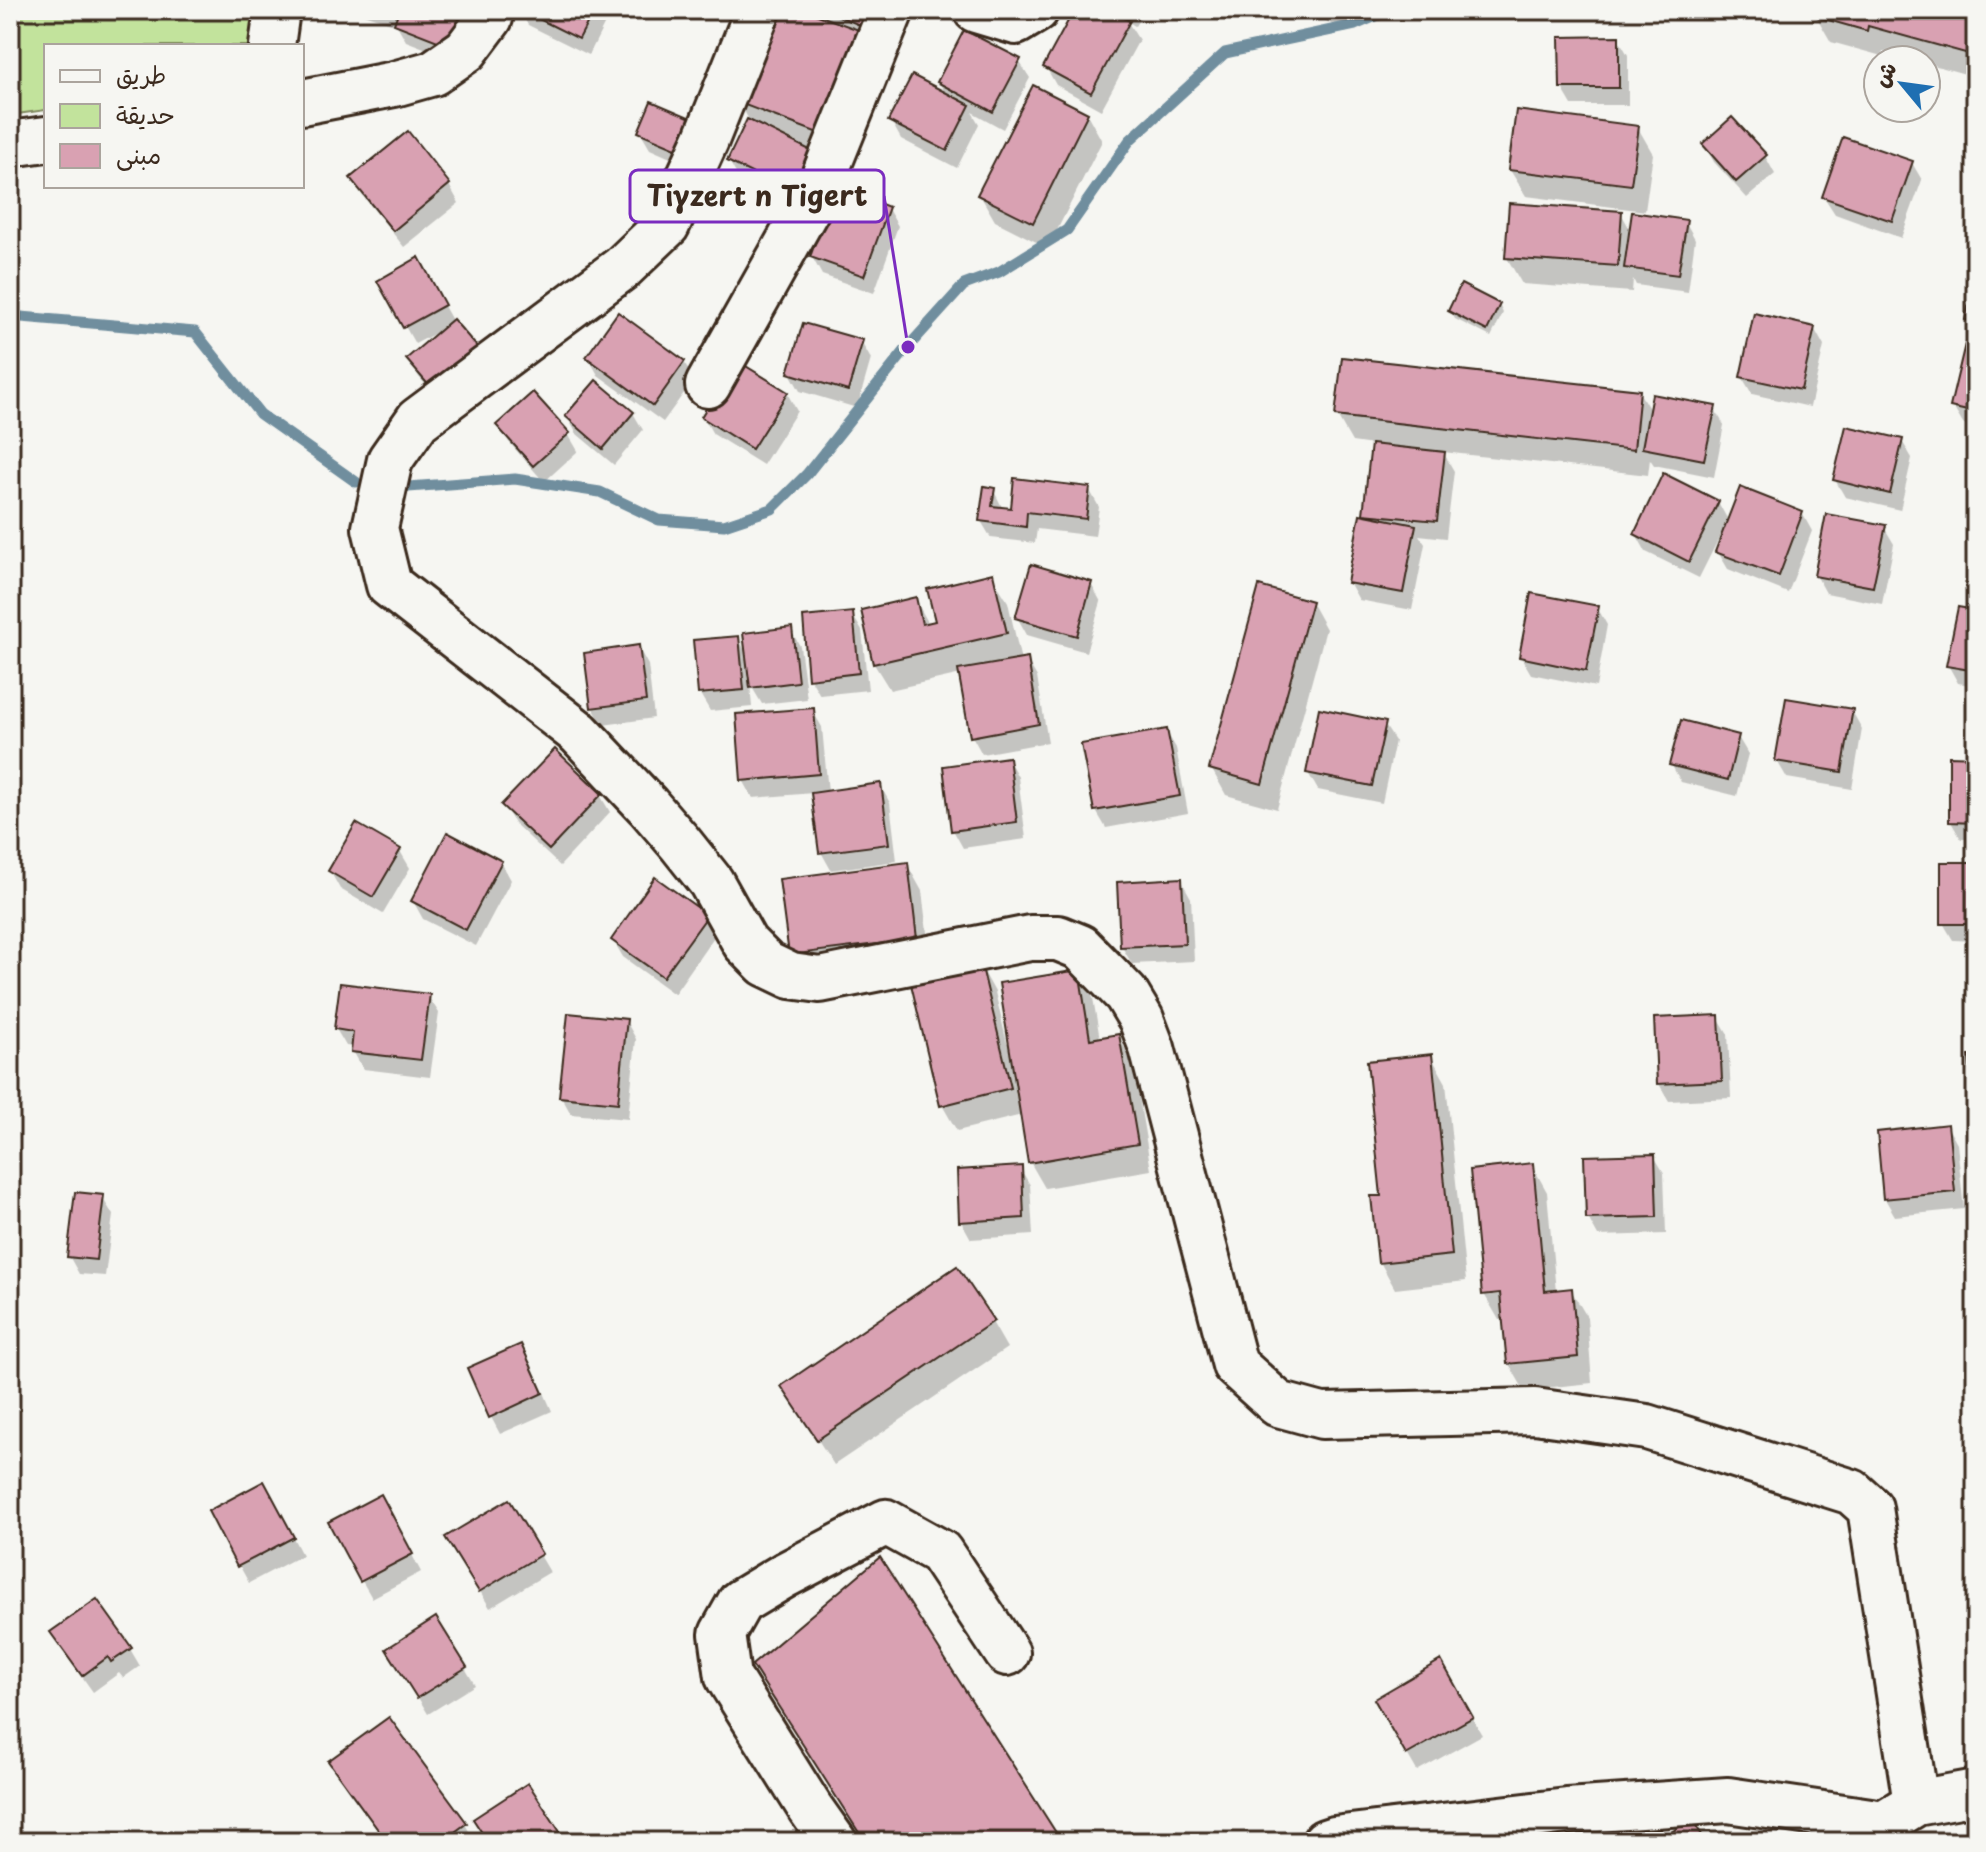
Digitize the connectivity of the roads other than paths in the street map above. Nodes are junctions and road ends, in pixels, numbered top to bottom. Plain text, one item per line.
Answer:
1 (277, 10) edge
2 (492, 10) edge
3 (758, 10) edge
4 (891, 10) edge
5 (976, 10) edge
6 (1036, 10) edge
7 (272, 44) edge
8 (304, 102) edge
9 (44, 139) edge
10 (10, 144) edge
11 (708, 385) dead end
12 (1007, 1653) dead end
13 (1976, 1792) edge
14 (1885, 1823) edge
15 (834, 1842) edge
16 (1325, 1842) edge

1 - 7 street
2 - 8 street
3 - 14 street
4 - 11 street
5 - 6 street
9 - 10 street
12 - 15 street
13 - 14 street
14 - 16 street

